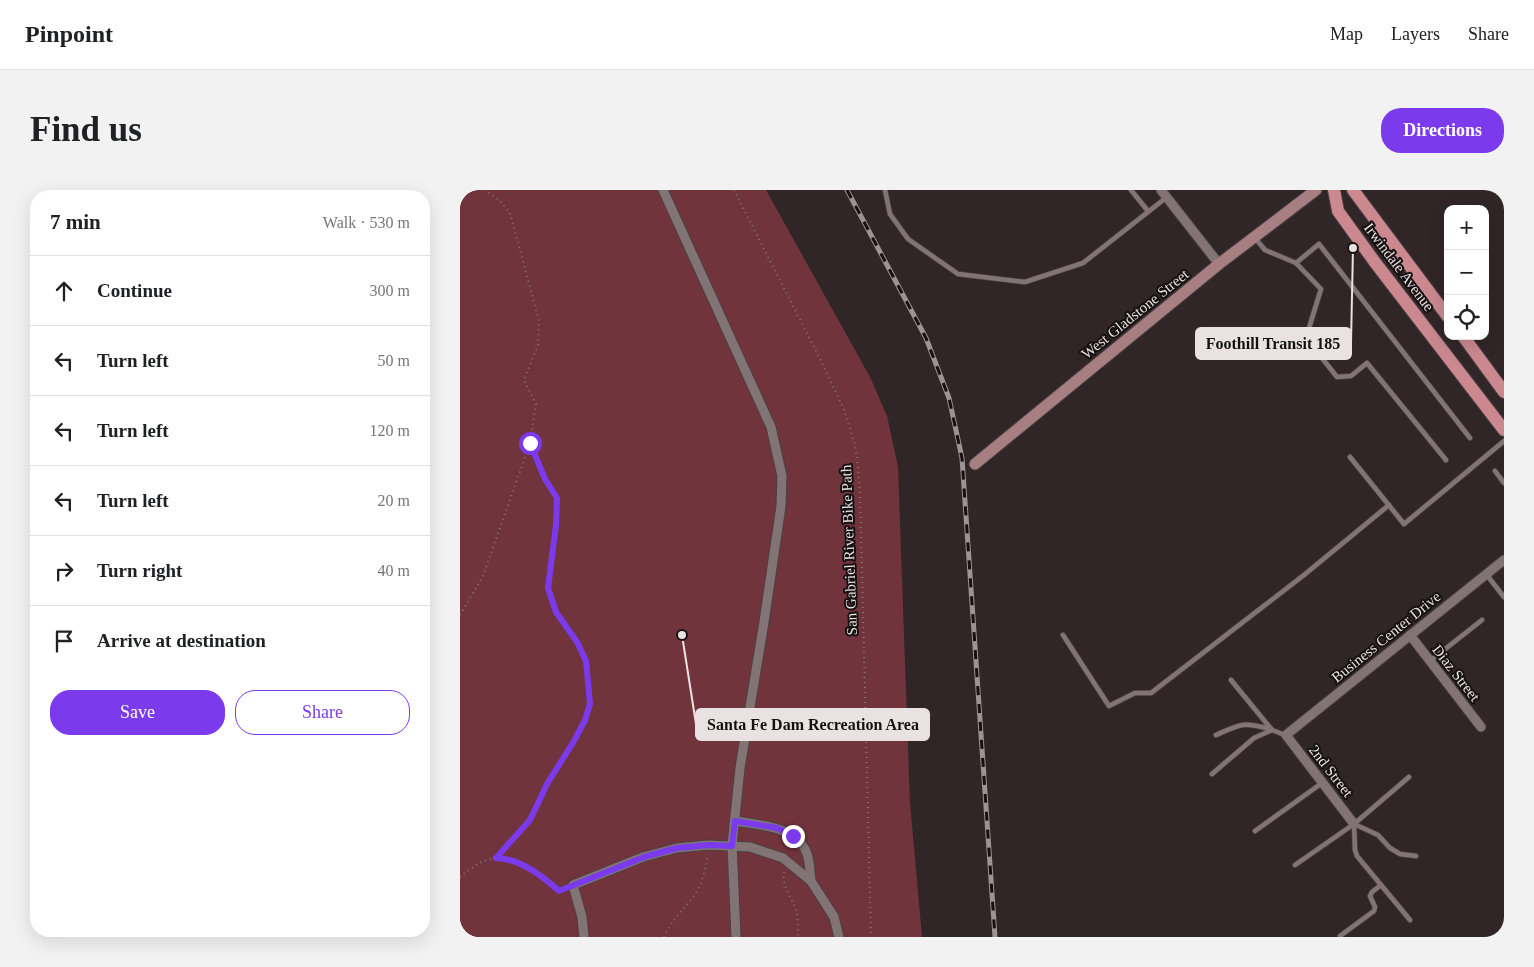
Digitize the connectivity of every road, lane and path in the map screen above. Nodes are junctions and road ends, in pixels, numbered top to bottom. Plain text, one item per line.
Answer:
1 (485, 190) edge
2 (664, 190) edge
3 (734, 190) edge
4 (885, 190) edge
5 (1131, 190) edge
6 (1316, 190) edge
7 (1334, 190) edge
8 (1353, 190) edge
9 (1164, 194) edge
10 (1148, 211) junction
11 (1254, 237) junction
12 (1296, 263) junction
13 (1219, 264) junction
14 (1444, 311) edge
15 (1465, 340) edge
16 (1504, 392) edge
17 (1504, 430) edge
18 (1470, 438) dead end
19 (1504, 441) edge
20 (530, 443) junction
21 (1350, 456) dead end
22 (1446, 460) dead end
23 (975, 464) dead end
24 (1495, 471) dead end
25 (1504, 483) edge
26 (1389, 505) junction
27 (1504, 560) edge
28 (1486, 574) junction
29 (1504, 597) edge
30 (460, 615) edge
31 (1482, 620) dead end
32 (1063, 635) dead end
33 (1410, 635) junction
34 (1430, 661) junction
35 (1231, 680) dead end
36 (1481, 727) dead end
37 (1272, 730) junction
38 (1216, 735) dead end
39 (1286, 735) junction
40 (1212, 774) dead end
41 (1409, 777) dead end
42 (1322, 783) junction
43 (735, 821) junction
44 (1354, 824) junction
45 (1255, 831) dead end
46 (709, 845) junction
47 (732, 846) junction
48 (1416, 856) dead end
49 (496, 858) junction
50 (788, 862) junction
51 (1295, 865) dead end
52 (460, 876) edge
53 (811, 881) junction
54 (573, 885) junction
55 (1381, 885) junction
56 (559, 891) joint
57 (1410, 920) dead end
58 (1340, 936) edge
59 (584, 937) edge
60 (664, 937) edge
61 (736, 937) edge
62 (798, 937) edge
63 (839, 937) edge
64 (871, 937) edge

1 - 20 path
2 - 43 street
3 - 64 path, San Gabriel River Bike Path
4 - 10 lane
5 - 10 lane
6 - 11 street, West Gladstone Street
7 - 17 main road, Irwindale Avenue
8 - 14 main road, Irwindale Avenue
9 - 10 lane
9 - 13 street
11 - 12 lane
11 - 13 street, West Gladstone Street
12 - 18 lane
12 - 22 lane
13 - 23 street, West Gladstone Street
15 - 16 main road
19 - 26 lane
20 - 30 path
20 - 49 path
21 - 26 lane
24 - 25 lane
26 - 32 lane
27 - 28 street, Business Center Drive
28 - 29 lane
28 - 33 street, Business Center Drive
31 - 34 lane
33 - 34 street, Diaz Street
33 - 39 street, Business Center Drive
34 - 36 street, Diaz Street
35 - 37 lane
37 - 38 lane
37 - 39 lane
37 - 40 lane
39 - 42 street, 2nd Street
41 - 44 lane
42 - 44 street, 2nd Street
42 - 45 lane
43 - 47 street
43 - 53 street
44 - 48 lane
44 - 51 lane
44 - 55 lane
46 - 47 street
46 - 54 street
46 - 60 path
47 - 50 street
47 - 61 street
49 - 52 path
49 - 56 path
50 - 53 street
50 - 62 path
53 - 63 street
54 - 56 lane
54 - 59 street
55 - 57 lane
55 - 58 lane

